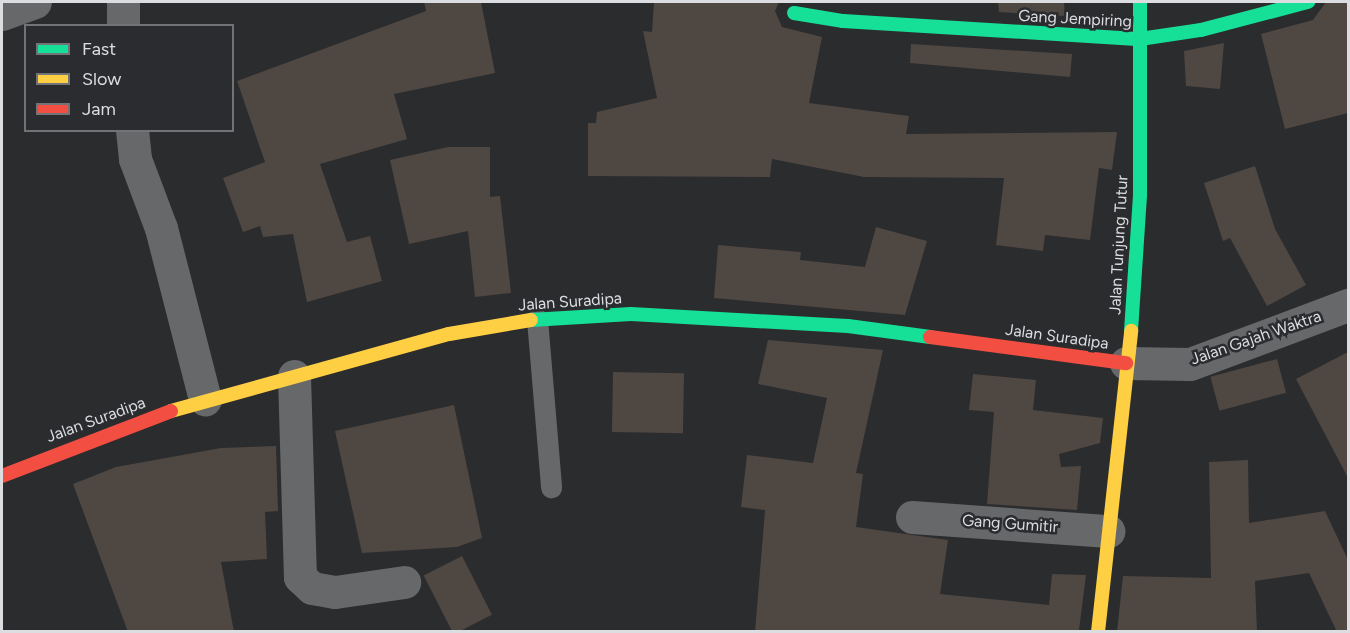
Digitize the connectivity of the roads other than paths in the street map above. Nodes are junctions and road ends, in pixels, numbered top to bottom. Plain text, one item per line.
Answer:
1 (34, 2) edge
2 (123, 2) edge
3 (1140, 2) edge
4 (1308, 2) edge
5 (794, 13) dead end
6 (2, 14) edge
7 (123, 24) edge
8 (1140, 39) junction
9 (132, 132) edge
10 (1348, 305) edge
11 (537, 319) junction
12 (1126, 363) junction
13 (294, 376) junction
14 (205, 399) junction
15 (2, 476) edge
16 (551, 487) dead end
17 (912, 517) dead end
18 (1109, 531) junction
19 (404, 582) dead end
20 (1098, 632) edge

1 - 6 street
2 - 7 street
3 - 8 street, Jalan Tunjung Tutur
4 - 8 street, Gang Jempiring
5 - 8 street, Gang Jempiring
8 - 12 street, Jalan Tunjung Tutur
9 - 14 street
10 - 12 street, Jalan Gajah Waktra
11 - 12 street, Jalan Suradipa
11 - 13 street, Jalan Suradipa
11 - 16 lane
12 - 18 street, Jalan Tunjung Tutur
13 - 14 street, Jalan Suradipa
13 - 19 street
14 - 15 street, Jalan Suradipa
17 - 18 street, Gang Gumitir
18 - 20 street, Jalan Tunjung Tutur

